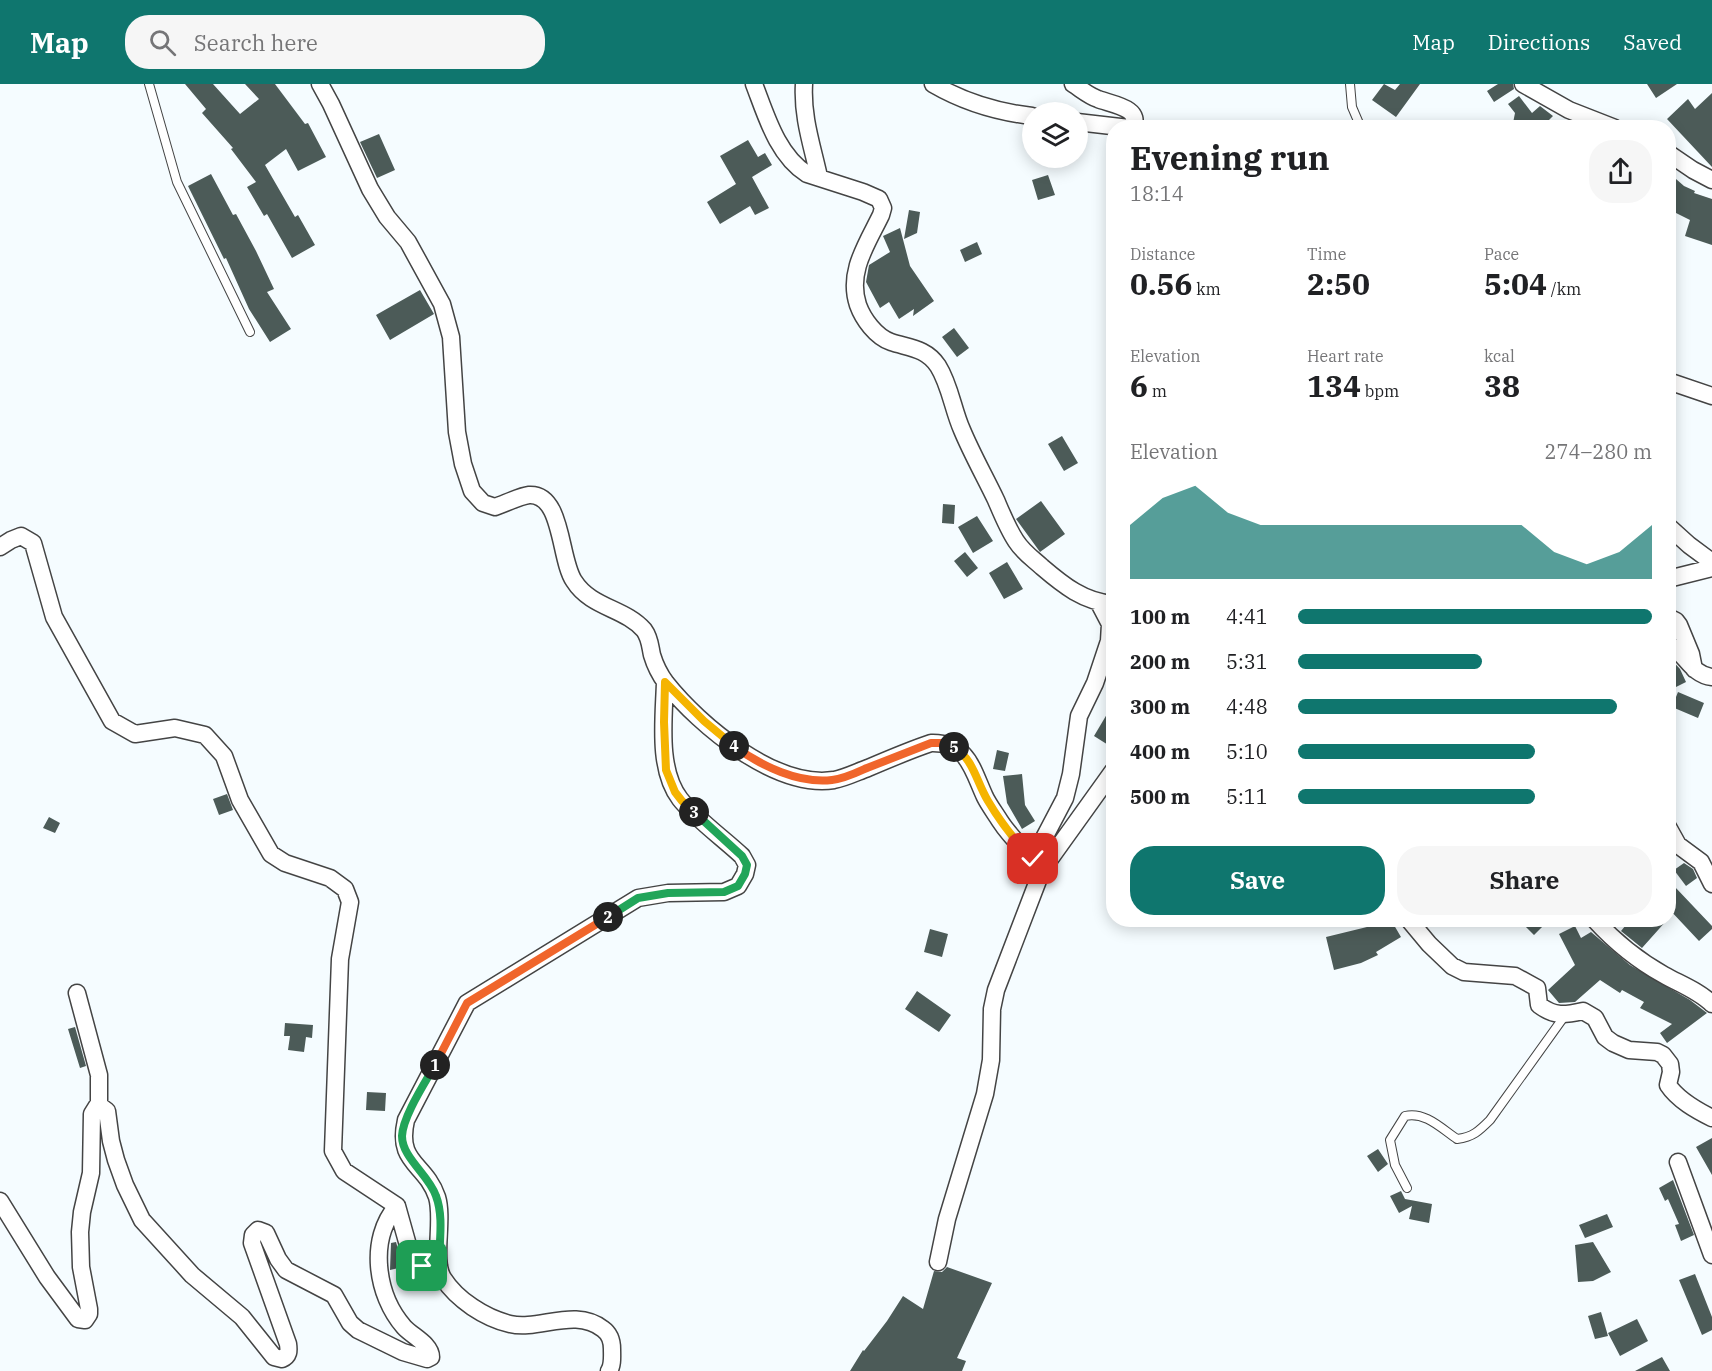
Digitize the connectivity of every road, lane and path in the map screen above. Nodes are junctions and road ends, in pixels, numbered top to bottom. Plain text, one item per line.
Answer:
1 (149, 84) edge
2 (320, 84) edge
3 (754, 84) edge
4 (804, 84) edge
5 (933, 84) edge
6 (1073, 84) edge
7 (1350, 84) edge
8 (1523, 84) edge
9 (1022, 114) edge
10 (1134, 120) edge
11 (1358, 120) edge
12 (1595, 120) edge
13 (1088, 123) edge
14 (1106, 125) edge
15 (1676, 158) edge
16 (819, 177) junction
17 (1712, 180) edge
18 (250, 332) dead end
19 (1676, 384) edge
20 (1712, 396) edge
21 (1676, 534) edge
22 (0, 547) edge
23 (1712, 562) edge
24 (1712, 568) edge
25 (1676, 577) edge
26 (1106, 603) edge
27 (1676, 621) edge
28 (1676, 648) edge
29 (1106, 650) edge
30 (1694, 669) junction
31 (1712, 677) edge
32 (665, 682) junction
33 (1106, 780) edge
34 (1676, 841) edge
35 (1038, 865) junction
36 (1712, 885) edge
37 (1415, 927) edge
38 (1602, 927) edge
39 (77, 993) dead end
40 (1712, 1004) edge
41 (1567, 1014) junction
42 (99, 1105) junction
43 (1712, 1118) edge
44 (1678, 1162) dead end
45 (1407, 1188) dead end
46 (0, 1201) edge
47 (397, 1206) junction
48 (1712, 1255) edge
49 (938, 1262) dead end
50 (439, 1265) junction
51 (609, 1371) edge

1 - 18 lane
2 - 32 street
3 - 16 street
4 - 16 street
5 - 9 street
6 - 10 street
7 - 11 lane
8 - 12 street
13 - 14 street
15 - 17 street
16 - 26 street
19 - 20 street
21 - 23 street
22 - 47 street
24 - 25 street
27 - 30 street
28 - 30 street
29 - 35 street
30 - 31 street
32 - 35 street
32 - 50 street
33 - 35 street
34 - 36 street
35 - 49 street
37 - 41 street
38 - 40 street
39 - 42 street
41 - 43 street
41 - 45 lane
42 - 46 street
42 - 47 street
44 - 48 street
47 - 50 street
50 - 51 street

